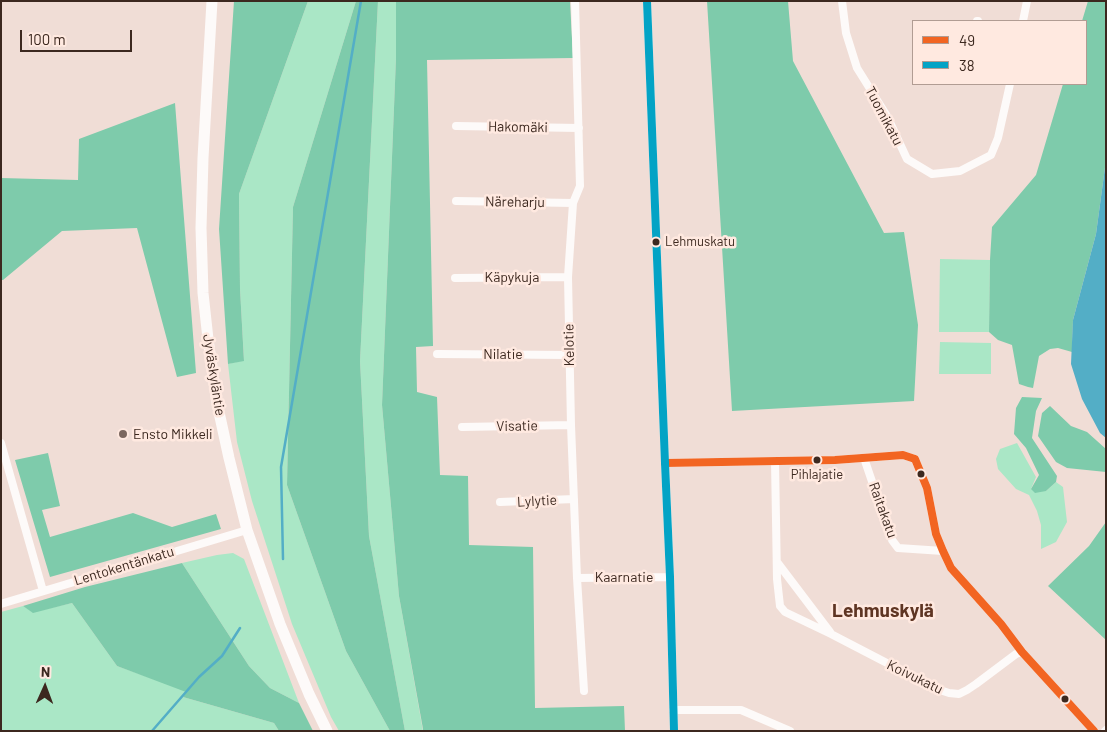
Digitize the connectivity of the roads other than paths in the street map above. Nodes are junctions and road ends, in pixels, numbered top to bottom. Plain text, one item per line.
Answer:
1 (212, 1) edge
2 (575, 1) edge
3 (647, 1) edge
4 (842, 1) edge
5 (1027, 1) edge
6 (1023, 20) edge
7 (1010, 85) edge
8 (456, 126) dead end
9 (579, 128) junction
10 (456, 201) dead end
11 (573, 203) junction
12 (568, 277) junction
13 (455, 278) dead end
14 (437, 354) dead end
15 (569, 355) junction
16 (571, 424) junction
17 (462, 427) dead end
18 (1, 443) edge
19 (864, 458) junction
20 (775, 461) junction
21 (665, 463) junction
22 (574, 499) junction
23 (500, 502) dead end
24 (248, 530) junction
25 (943, 551) junction
26 (777, 562) junction
27 (670, 577) junction
28 (577, 578) junction
29 (43, 591) junction
30 (1, 604) edge
31 (831, 634) junction
32 (1022, 652) junction
33 (584, 691) dead end
34 (673, 710) junction
35 (327, 731) edge
36 (674, 731) edge
37 (790, 731) edge
38 (1094, 731) edge

1 - 24 highway, Jyväskyläntie
2 - 9 street, Kelotie
3 - 21 street
4 - 7 street, Tuomikatu
5 - 6 street
8 - 9 street, Hakomäki
9 - 11 street, Kelotie
10 - 11 street, Näreharju
11 - 12 street, Kelotie
12 - 13 street, Käpykuja
12 - 15 street, Kelotie
14 - 15 street, Nilatie
15 - 16 street, Kelotie
16 - 17 street, Visatie
16 - 22 street, Kelotie
18 - 29 street
19 - 20 street
19 - 25 street, Raitakatu
19 - 25 street
20 - 21 street
20 - 26 street, Koivukatu
21 - 27 street
22 - 23 street, Lylytie
22 - 28 street, Kelotie
24 - 29 street, Lentokentänkatu
24 - 35 highway, Jyväskyläntie
25 - 32 street
26 - 31 street, Koivukatu
26 - 31 street, Koivukatu
27 - 28 street, Kaarnatie
27 - 34 street
28 - 33 street, Kelotie
29 - 30 street, Lentokentänkatu
31 - 32 street, Koivukatu
32 - 38 street
34 - 36 street
34 - 37 street

